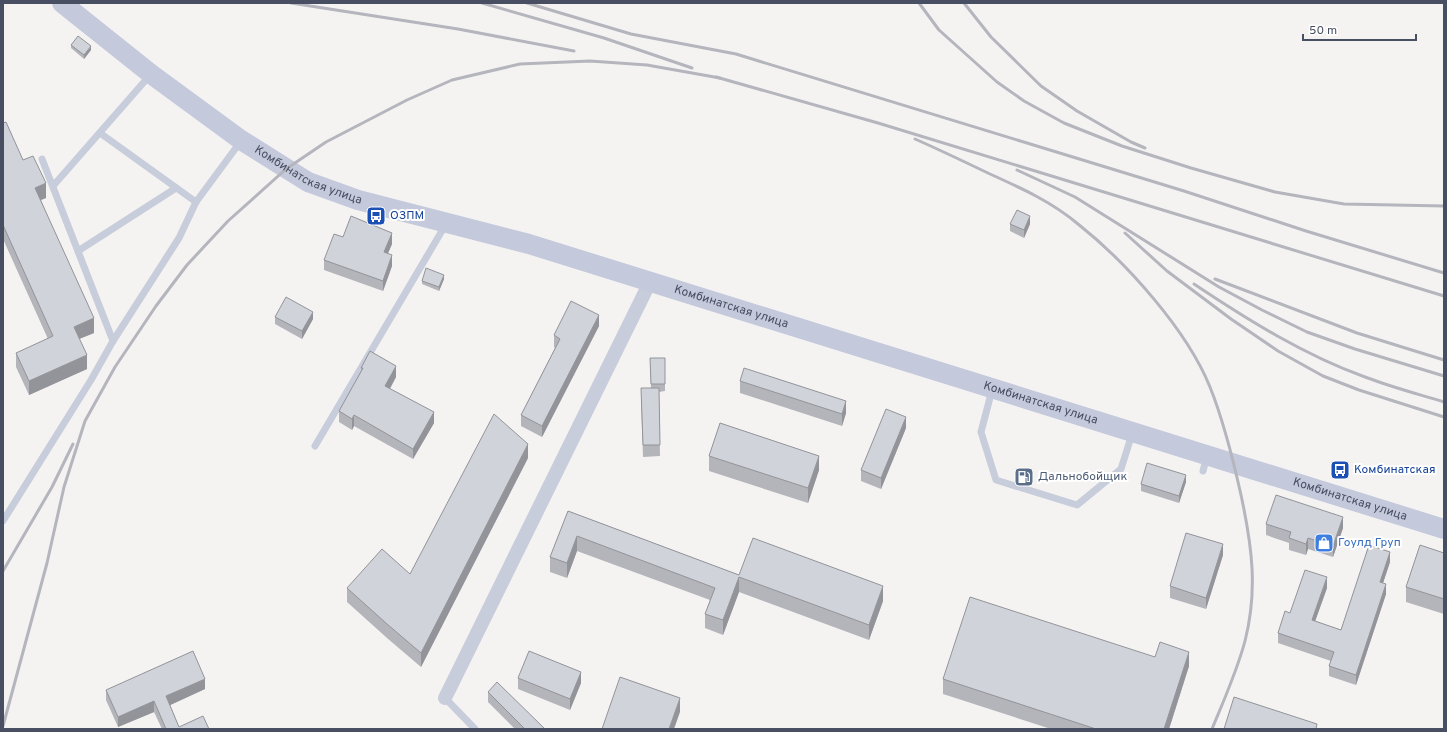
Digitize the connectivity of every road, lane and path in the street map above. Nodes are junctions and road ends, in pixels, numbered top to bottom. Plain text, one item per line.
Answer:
1 (62, 3) edge
2 (151, 74) junction
3 (100, 133) junction
4 (241, 140) junction
5 (42, 158) dead end
6 (53, 186) junction
7 (176, 188) junction
8 (196, 202) junction
9 (447, 222) junction
10 (78, 251) junction
11 (650, 282) junction
12 (113, 341) junction
13 (993, 388) junction
14 (1132, 432) junction
15 (315, 446) dead end
16 (3, 521) edge
17 (1444, 530) edge
18 (445, 698) joint
19 (475, 729) edge

1 - 2 main road, Комбинатская улица
2 - 3 lane
2 - 4 main road, Комбинатская улица
3 - 6 lane
3 - 7 lane
4 - 8 lane
4 - 9 main road, Комбинатская улица
5 - 6 lane
6 - 10 lane
7 - 8 lane
7 - 10 lane
8 - 12 lane
9 - 11 main road, Комбинатская улица
9 - 15 lane
10 - 12 lane
11 - 13 main road, Комбинатская улица
11 - 18 street
12 - 16 lane
13 - 14 main road, Комбинатская улица
13 - 14 lane
14 - 17 main road, Комбинатская улица
18 - 19 lane

